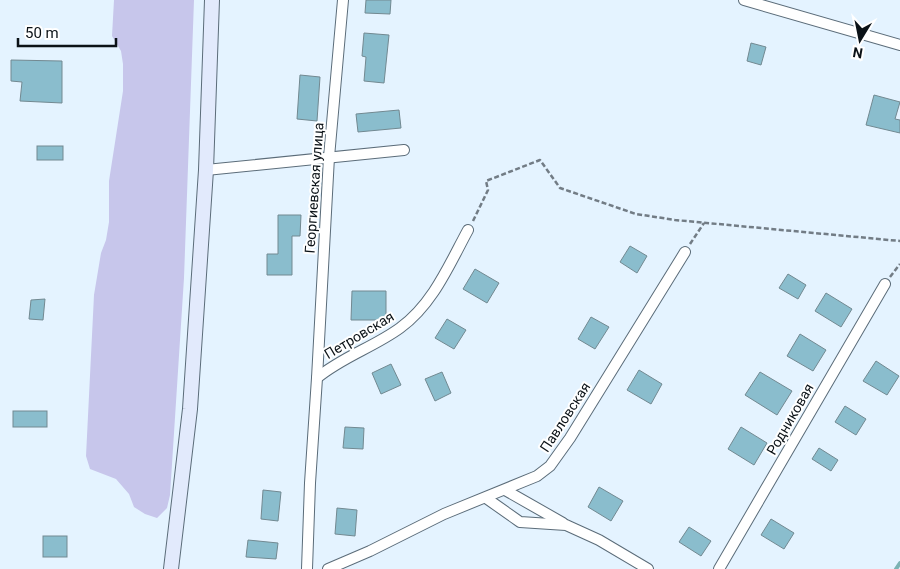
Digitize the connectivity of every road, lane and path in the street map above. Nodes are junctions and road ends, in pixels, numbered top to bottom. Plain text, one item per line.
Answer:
1 (212, 0) edge
2 (343, 0) edge
3 (744, 0) edge
4 (900, 45) edge
5 (404, 150) dead end
6 (329, 157) junction
7 (206, 170) junction
8 (704, 223) junction
9 (468, 230) joint
10 (900, 241) edge
11 (686, 252) joint
12 (900, 264) edge
13 (885, 284) joint
14 (317, 378) junction
15 (505, 490) junction
16 (486, 498) junction
17 (566, 525) junction
18 (171, 569) edge
19 (307, 569) edge
20 (328, 569) edge
21 (648, 569) edge
22 (719, 569) edge

1 - 7 street
2 - 6 street, Георгиевская улица
3 - 4 street
5 - 6 street
6 - 7 street
6 - 14 street, Георгиевская улица
7 - 18 street
8 - 9 path
8 - 10 path
8 - 11 path
9 - 14 street, Петровская
11 - 15 street, Павловская
12 - 13 path
13 - 22 street, Родниковая
14 - 19 street, Петровская
15 - 16 street, Павловская
15 - 17 street
16 - 17 street
16 - 20 street, Павловская
17 - 21 street

